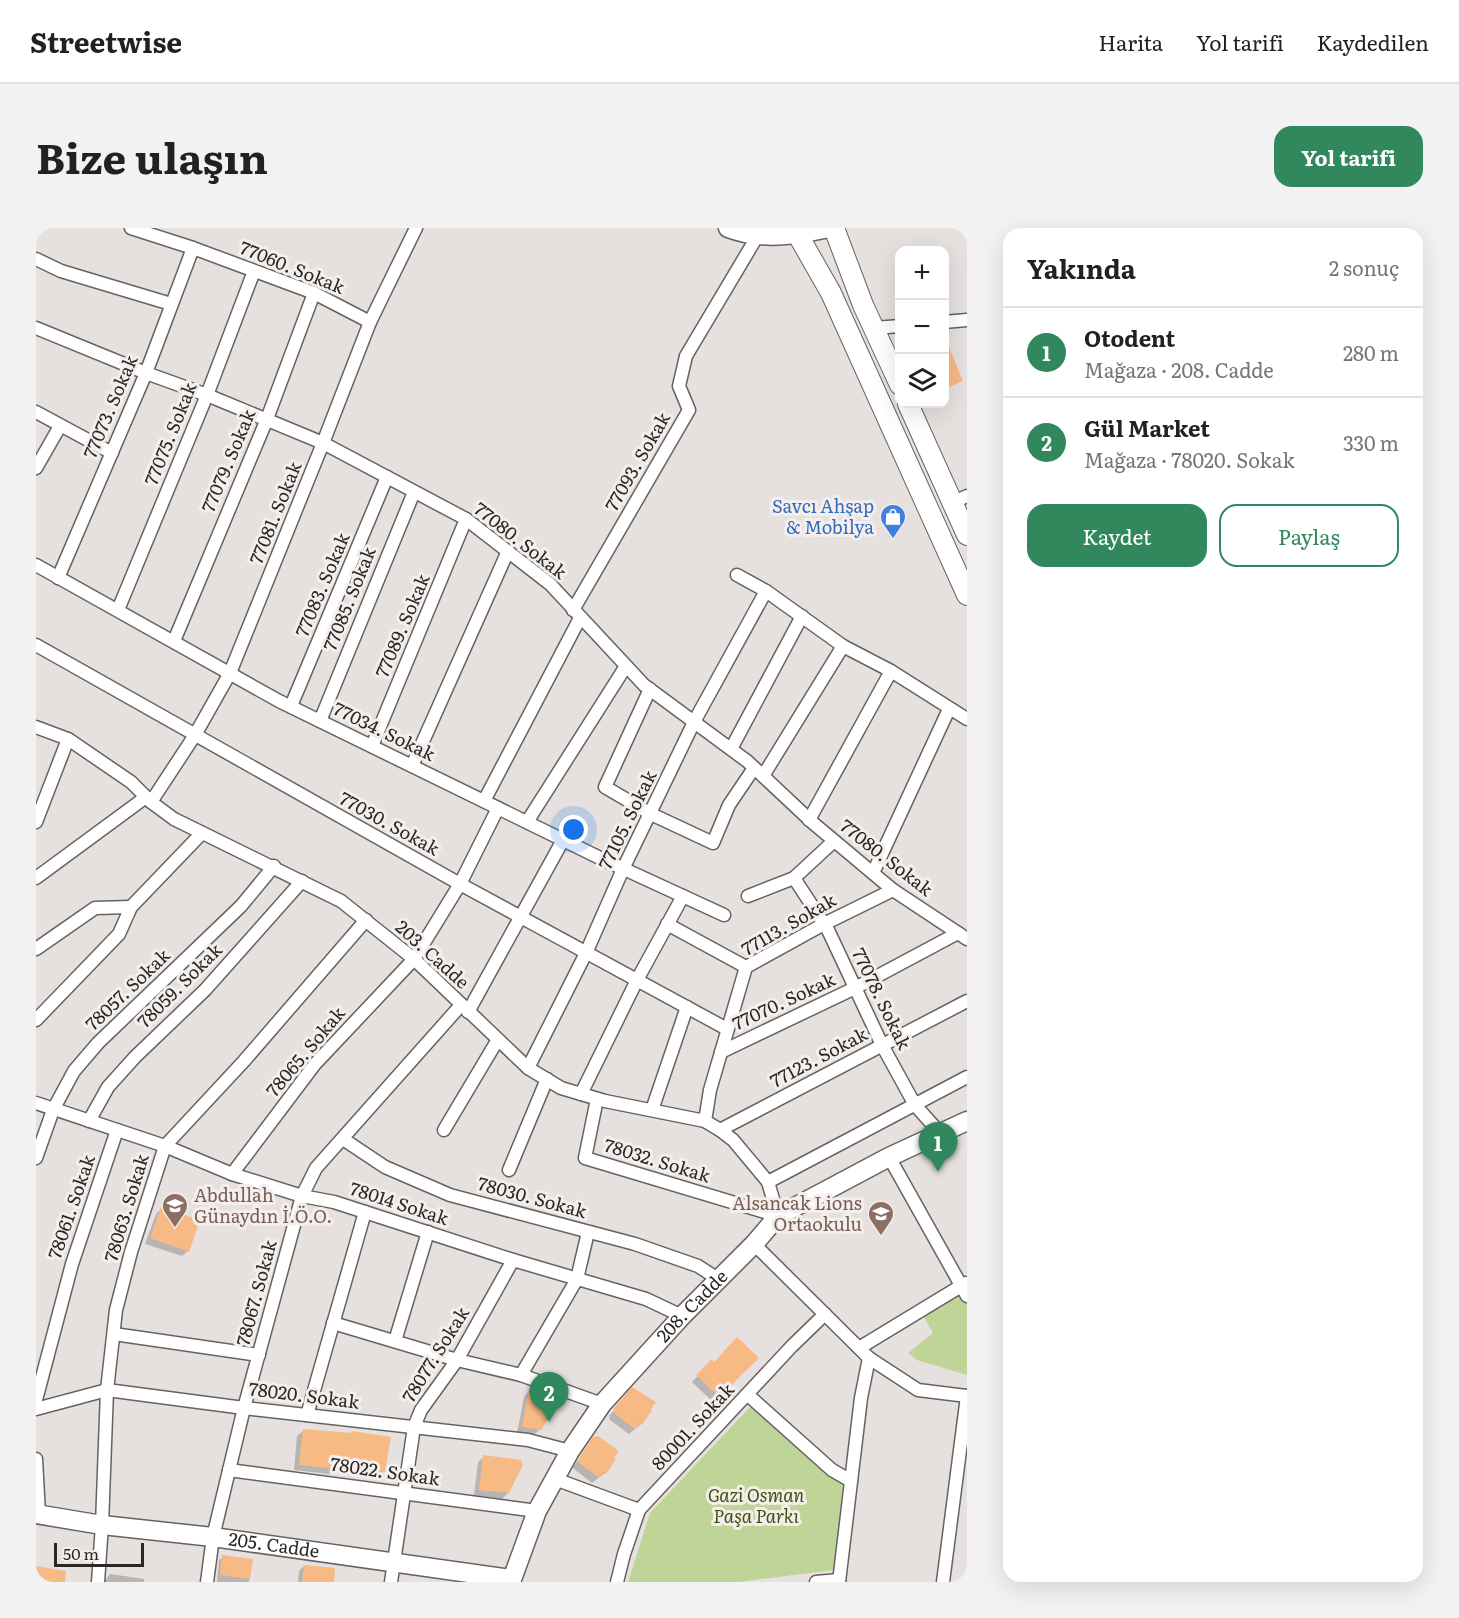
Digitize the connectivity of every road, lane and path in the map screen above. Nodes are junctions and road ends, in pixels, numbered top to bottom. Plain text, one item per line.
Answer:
1 (131, 228) edge
2 (415, 228) edge
3 (728, 228) edge
4 (830, 228) edge
5 (834, 228) edge
6 (795, 231) edge
7 (758, 235) junction
8 (193, 248) junction
9 (36, 259) edge
10 (254, 271) junction
11 (314, 293) junction
12 (171, 304) junction
13 (967, 320) edge
14 (370, 322) junction
15 (949, 322) edge
16 (895, 326) edge
17 (36, 328) edge
18 (874, 328) junction
19 (146, 373) junction
20 (895, 374) edge
21 (207, 395) junction
22 (910, 408) edge
23 (36, 412) edge
24 (267, 420) junction
25 (60, 426) junction
26 (323, 444) junction
27 (112, 453) junction
28 (36, 468) edge
29 (387, 477) junction
30 (414, 492) junction
31 (960, 499) edge
32 (466, 519) junction
33 (967, 535) edge
34 (508, 551) junction
35 (36, 566) edge
36 (737, 575) dead end
37 (58, 578) junction
38 (766, 591) junction
39 (967, 596) edge
40 (118, 610) junction
41 (577, 614) junction
42 (802, 616) junction
43 (174, 641) junction
44 (36, 645) edge
45 (843, 646) junction
46 (626, 666) junction
47 (891, 671) junction
48 (230, 673) junction
49 (650, 689) junction
50 (291, 706) junction
51 (949, 709) junction
52 (967, 719) edge
53 (320, 721) junction
54 (694, 722) junction
55 (36, 727) edge
56 (195, 735) junction
57 (68, 739) junction
58 (372, 746) junction
59 (731, 749) junction
60 (412, 766) junction
61 (758, 772) junction
62 (148, 799) junction
63 (484, 801) junction
64 (498, 808) junction
65 (651, 814) junction
66 (809, 820) junction
67 (36, 822) edge
68 (527, 822) junction
69 (202, 832) junction
70 (563, 840) junction
71 (834, 841) junction
72 (274, 866) junction
73 (623, 869) junction
74 (873, 873) junction
75 (36, 878) edge
76 (794, 878) junction
77 (302, 881) junction
78 (460, 884) junction
79 (893, 890) junction
80 (682, 896) junction
81 (748, 896) dead end
82 (131, 907) junction
83 (724, 915) dead end
84 (519, 916) junction
85 (366, 920) junction
86 (667, 924) junction
87 (824, 924) junction
88 (963, 936) edge
89 (36, 949) edge
90 (586, 953) junction
91 (414, 959) junction
92 (746, 967) junction
93 (637, 980) junction
94 (855, 988) junction
95 (967, 1001) edge
96 (687, 1007) junction
97 (464, 1009) junction
98 (36, 1020) edge
99 (727, 1029) junction
100 (497, 1041) junction
101 (882, 1045) junction
102 (721, 1052) junction
103 (528, 1068) junction
104 (967, 1077) edge
105 (548, 1079) junction
106 (581, 1094) junction
107 (597, 1099) junction
108 (36, 1103) edge
109 (915, 1105) junction
110 (53, 1110) junction
111 (652, 1110) junction
112 (89, 1121) junction
113 (705, 1121) junction
114 (967, 1121) edge
115 (117, 1130) junction
116 (444, 1130) dead end
117 (720, 1130) junction
118 (940, 1133) junction
119 (343, 1139) junction
120 (165, 1146) junction
121 (889, 1157) junction
122 (36, 1158) edge
123 (509, 1170) dead end
124 (232, 1174) junction
125 (768, 1182) junction
126 (302, 1196) junction
127 (365, 1212) junction
128 (778, 1216) junction
129 (428, 1232) junction
130 (588, 1232) junction
131 (754, 1244) junction
132 (513, 1260) junction
133 (577, 1279) junction
134 (718, 1279) junction
135 (965, 1288) edge
136 (825, 1314) junction
137 (682, 1316) junction
138 (333, 1323) junction
139 (114, 1334) junction
140 (394, 1341) junction
141 (859, 1348) junction
142 (259, 1355) junction
143 (869, 1359) junction
144 (457, 1360) junction
145 (521, 1375) junction
146 (108, 1389) junction
147 (748, 1395) junction
148 (967, 1396) edge
149 (36, 1400) edge
150 (602, 1404) junction
151 (244, 1408) junction
152 (36, 1409) edge
153 (307, 1415) junction
154 (414, 1427) junction
155 (570, 1451) junction
156 (36, 1459) edge
157 (229, 1470) junction
158 (555, 1479) junction
159 (851, 1481) junction
160 (405, 1493) junction
161 (639, 1510) junction
162 (537, 1511) junction
163 (37, 1514) edge
164 (102, 1525) junction
165 (213, 1537) junction
166 (394, 1562) junction
167 (511, 1581) edge
168 (839, 1581) edge
169 (98, 1582) edge
170 (207, 1582) edge
171 (391, 1582) edge
172 (617, 1582) edge
173 (816, 1582) edge
174 (943, 1582) edge

1 - 8 street, 77060. Sokak
2 - 14 street, 77081. Sokak
3 - 7 street
4 - 6 street
5 - 18 main road
6 - 7 street
6 - 39 main road
7 - 41 street, 77093. Sokak
8 - 10 street, 77060. Sokak
8 - 12 street, 77073. Sokak
9 - 12 street
10 - 11 street, 77060. Sokak
10 - 21 street, 77075. Sokak
11 - 14 street, 77060. Sokak
11 - 24 street, 77079. Sokak
12 - 19 street, 77073. Sokak
13 - 15 street
14 - 26 street, 77081. Sokak
16 - 18 street
17 - 19 street, 77080. Sokak
18 - 20 main road
19 - 21 street, 77080. Sokak
19 - 27 street, 77073. Sokak
21 - 24 street, 77080. Sokak
21 - 40 street, 77075. Sokak
22 - 31 main road
23 - 25 street
24 - 26 street, 77080. Sokak
24 - 43 street, 77079. Sokak
25 - 27 street
25 - 28 street
26 - 29 street, 77080. Sokak
26 - 48 street, 77081. Sokak
27 - 37 street, 77073. Sokak
29 - 30 street, 77080. Sokak
29 - 50 street, 77083. Sokak
30 - 32 street, 77080. Sokak
30 - 53 street, 77085. Sokak
31 - 33 main road
32 - 34 street, 77080. Sokak
32 - 58 street, 77089. Sokak
34 - 41 street, 77080. Sokak
34 - 60 street
35 - 37 street, 77034. Sokak
36 - 38 street
37 - 40 street, 77034. Sokak
38 - 42 street
38 - 54 street, 77105. Sokak
40 - 43 street, 77034. Sokak
41 - 46 street, 77080. Sokak
41 - 63 street
42 - 45 street
42 - 59 street
43 - 48 street, 77034. Sokak
44 - 56 street, 77030. Sokak
45 - 47 street
45 - 61 street
46 - 49 street, 77080. Sokak
46 - 68 street
47 - 51 street
47 - 66 street
48 - 50 street, 77034. Sokak
48 - 56 street, 77081. Sokak
49 - 54 street, 77080. Sokak
49 - 65 street
50 - 53 street, 77034. Sokak
51 - 52 street
51 - 74 street
53 - 58 street, 77034. Sokak
54 - 59 street, 77080. Sokak
54 - 65 street, 77105. Sokak
55 - 57 street, 203. Cadde
56 - 62 street, 77081. Sokak
56 - 78 street, 77030. Sokak
57 - 62 street, 203. Cadde
57 - 67 street
58 - 60 street, 77034. Sokak
59 - 61 street, 77080. Sokak
60 - 63 street, 77034. Sokak
61 - 65 street
61 - 66 street, 77080. Sokak
62 - 69 street, 203. Cadde
62 - 75 street
63 - 64 street, 77034. Sokak
64 - 68 street, 77034. Sokak
64 - 78 street, 78065. Sokak
65 - 73 street, 77105. Sokak
66 - 71 street, 77080. Sokak
68 - 70 street, 77034. Sokak
69 - 72 street, 203. Cadde
69 - 82 street
70 - 73 street, 77034. Sokak
70 - 84 street, 78067. Sokak
71 - 74 street, 77080. Sokak
71 - 76 street
72 - 77 street, 203. Cadde
72 - 110 street, 78057. Sokak
73 - 80 street, 77034. Sokak
73 - 90 street, 77105. Sokak
74 - 79 street, 77080. Sokak
76 - 81 street
76 - 87 street, 77078. Sokak
77 - 85 street, 203. Cadde
77 - 112 street, 78059. Sokak
78 - 84 street, 77030. Sokak
78 - 91 street, 78065. Sokak
79 - 87 street, 77113. Sokak
79 - 88 street, 77080. Sokak
80 - 83 street, 77034. Sokak
80 - 86 street
82 - 89 street
82 - 98 street
84 - 90 street, 77030. Sokak
84 - 97 street, 78067. Sokak
85 - 91 street, 203. Cadde
85 - 120 street, 78063. Sokak
86 - 92 street
86 - 93 street
87 - 92 street, 77113. Sokak
87 - 94 street, 77078. Sokak
88 - 94 street, 77070. Sokak
90 - 93 street, 77030. Sokak
90 - 103 street, 77105. Sokak
91 - 97 street, 203. Cadde
91 - 124 street, 78065. Sokak
92 - 99 street, 77113. Sokak
93 - 96 street, 77030. Sokak
93 - 106 street
94 - 101 street, 77078. Sokak
94 - 102 street, 77070. Sokak
95 - 101 street, 77123. Sokak
96 - 99 street, 77030. Sokak
96 - 111 street
97 - 100 street, 203. Cadde
97 - 119 street, 78067. Sokak
99 - 102 street, 77113. Sokak
100 - 103 street, 203. Cadde
100 - 116 street
101 - 109 street, 77078. Sokak
101 - 117 street, 77123. Sokak
102 - 113 street, 77113. Sokak
103 - 105 street, 203. Cadde
104 - 109 street
105 - 106 street, 203. Cadde
105 - 123 street
106 - 107 street, 203. Cadde
107 - 111 street, 203. Cadde
107 - 128 street, 78032. Sokak
108 - 110 street, 78014 Sokak
109 - 118 street, 77078. Sokak
109 - 125 street
110 - 112 street, 78014 Sokak
110 - 122 street, 78057. Sokak
111 - 113 street, 203. Cadde
112 - 115 street, 78014 Sokak
113 - 117 street, 203. Cadde
114 - 118 street, 208. Cadde
115 - 120 street, 78014 Sokak
115 - 149 street, 78061. Sokak
117 - 125 street, 203. Cadde
118 - 121 street, 208. Cadde
119 - 126 street, 78067. Sokak
119 - 130 street, 78030. Sokak
120 - 124 street, 78014 Sokak
120 - 139 street, 78063. Sokak
121 - 128 street, 208. Cadde
121 - 135 street
124 - 126 street, 78014 Sokak
125 - 128 street, 203. Cadde
126 - 127 street, 78014 Sokak
126 - 142 street, 78067. Sokak
127 - 129 street, 78014 Sokak
127 - 138 street
128 - 131 street, 208. Cadde
129 - 132 street, 78014 Sokak
129 - 140 street
130 - 133 street
130 - 134 street, 78030. Sokak
131 - 134 street, 208. Cadde
131 - 136 street
132 - 133 street, 78014 Sokak
132 - 144 street, 78077. Sokak
133 - 137 street, 78014 Sokak
133 - 145 street
134 - 137 street, 208. Cadde
135 - 141 street
136 - 141 street
136 - 147 street, 80001. Sokak
137 - 150 street, 208. Cadde
138 - 140 street
138 - 153 street
139 - 142 street
139 - 146 street, 78063. Sokak
140 - 144 street
141 - 143 street
142 - 151 street, 78067. Sokak
143 - 148 street
143 - 159 street
144 - 145 street
144 - 154 street, 78077. Sokak
145 - 150 street
146 - 151 street, 78020. Sokak
146 - 152 street, 78020. Sokak
146 - 164 street, 78063. Sokak
147 - 159 street
147 - 161 street, 80001. Sokak
148 - 174 street
150 - 155 street, 208. Cadde
151 - 153 street, 78020. Sokak
151 - 157 street, 78067. Sokak
153 - 154 street, 78020. Sokak
154 - 155 street, 78020. Sokak
154 - 160 street, 78077. Sokak
155 - 158 street, 208. Cadde
156 - 163 street
157 - 160 street, 78022. Sokak
157 - 165 street, 78067. Sokak
158 - 161 street
158 - 162 street, 208. Cadde
159 - 168 street
160 - 162 street, 78022. Sokak
160 - 166 street, 78077. Sokak
161 - 172 street, 80001. Sokak
162 - 167 street, 208. Cadde
163 - 164 street, 205. Cadde
164 - 165 street, 205. Cadde
164 - 169 street, 78063. Sokak
165 - 166 street, 205. Cadde
165 - 170 street, 78067. Sokak
166 - 167 street, 205. Cadde
166 - 171 street, 78077. Sokak
168 - 173 street

